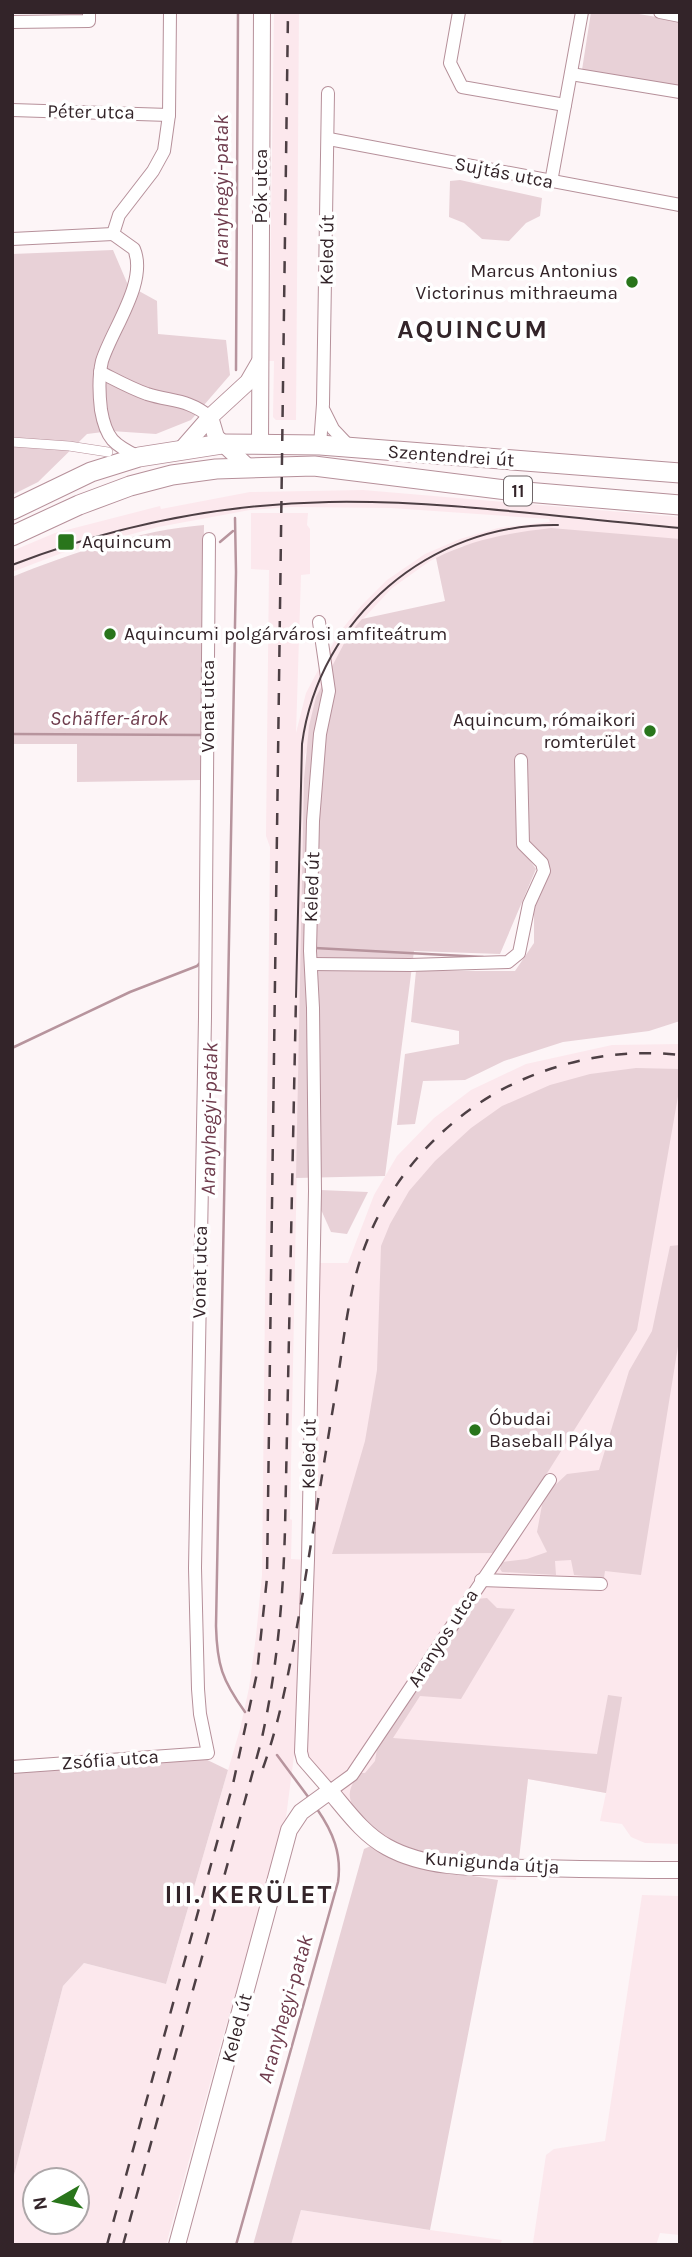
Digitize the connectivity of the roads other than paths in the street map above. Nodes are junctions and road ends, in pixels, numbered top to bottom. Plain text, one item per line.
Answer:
1 (89, 12) edge
2 (170, 12) edge
3 (262, 12) edge
4 (459, 12) edge
5 (582, 12) edge
6 (660, 12) edge
7 (680, 16) edge
8 (12, 22) edge
9 (571, 74) junction
10 (680, 92) edge
11 (328, 93) dead end
12 (565, 105) junction
13 (12, 110) edge
14 (169, 115) junction
15 (329, 139) junction
16 (551, 182) junction
17 (680, 205) edge
18 (113, 234) junction
19 (12, 239) edge
20 (261, 360) junction
21 (100, 372) junction
22 (238, 390) junction
23 (260, 394) junction
24 (323, 407) junction
25 (210, 417) junction
26 (12, 442) edge
27 (222, 444) junction
28 (260, 444) junction
29 (320, 445) junction
30 (352, 448) junction
31 (182, 449) junction
32 (108, 452) dead end
33 (139, 457) junction
34 (249, 467) junction
35 (680, 473) edge
36 (680, 505) edge
37 (12, 510) edge
38 (12, 536) edge
39 (209, 539) dead end
40 (319, 622) dead end
41 (521, 760) dead end
42 (311, 952) junction
43 (550, 1480) dead end
44 (481, 1580) junction
45 (601, 1584) dead end
46 (208, 1753) joint
47 (12, 1768) edge
48 (325, 1794) junction
49 (680, 1870) edge
50 (177, 2245) edge

1 - 8 street
2 - 14 street
3 - 20 street, Pók utca
4 - 12 street
5 - 9 street
6 - 7 street
9 - 10 street
9 - 12 street
11 - 15 street, Keled út
12 - 16 street
13 - 14 street, Péter utca
14 - 18 street
15 - 16 street, Sujtás utca
15 - 24 street, Keled út
16 - 17 street, Sujtás utca
18 - 19 street
18 - 21 street
20 - 22 street
20 - 23 street, Pók utca
21 - 25 street
21 - 33 street
22 - 23 street
22 - 25 street
23 - 28 street, Pók utca
24 - 29 street, Keled út
24 - 30 street
25 - 27 street
25 - 31 street
26 - 32 street
27 - 28 main road, Szentendrei út / 11
27 - 31 main road, Szentendrei út / 11
27 - 34 street
28 - 29 main road, Szentendrei út / 11
29 - 30 main road, Szentendrei út / 11
30 - 35 main road, Szentendrei út / 11
31 - 33 main road, Szentendrei út / 11
33 - 37 main road, Szentendrei út / 11
34 - 36 main road, Szentendrei út / 11
34 - 38 main road, Szentendrei út / 11
39 - 46 street, Vonat utca
40 - 42 street, Keled út
41 - 42 street
42 - 48 street, Keled út
43 - 44 street, Aranyos utca
44 - 45 street
44 - 48 street, Aranyos utca
46 - 47 street, Zsófia utca
48 - 49 street, Kunigunda útja
48 - 50 street, Keled út

